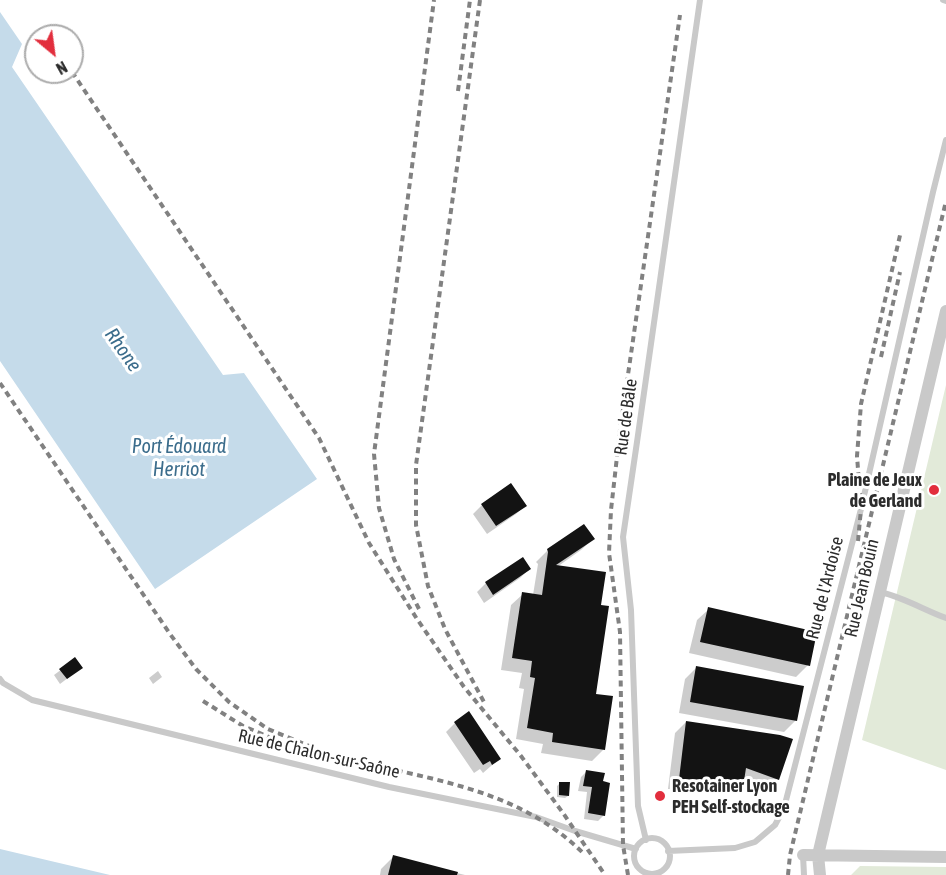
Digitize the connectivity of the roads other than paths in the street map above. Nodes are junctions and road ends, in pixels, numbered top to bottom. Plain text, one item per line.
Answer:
1 (700, 0) edge
2 (946, 140) edge
3 (946, 311) edge
4 (880, 592) junction
5 (946, 618) edge
6 (0, 679) edge
7 (646, 840) junction
8 (636, 849) junction
9 (668, 851) junction
10 (803, 855) joint
11 (818, 855) junction
12 (946, 856) edge
13 (638, 872) edge
14 (657, 874) edge
15 (804, 875) edge
16 (820, 875) edge

1 - 7 lane, Rue de Bâle
2 - 9 lane, Rue de l'Ardoise
3 - 4 street, Rue Jean Bouin
4 - 5 lane
4 - 11 street, Rue Jean Bouin
6 - 8 lane, Rue de Chalon-sur-Saône
7 - 8 lane
7 - 9 lane
8 - 13 lane
9 - 14 lane
10 - 11 street
10 - 15 lane
11 - 12 street
11 - 16 street, Rue Jean Bouin
13 - 14 lane

